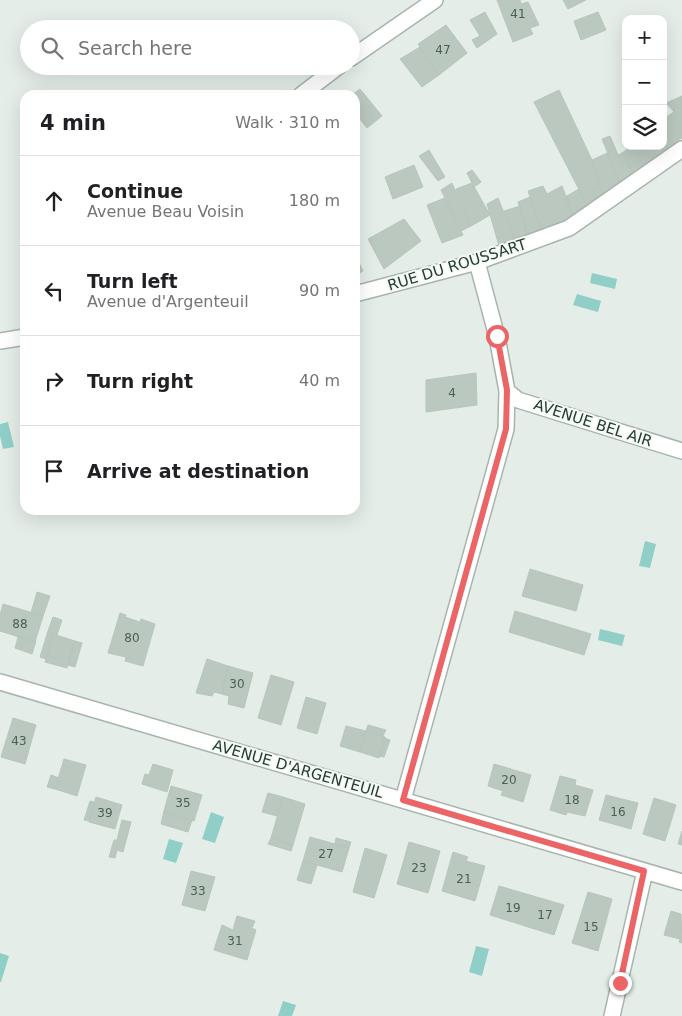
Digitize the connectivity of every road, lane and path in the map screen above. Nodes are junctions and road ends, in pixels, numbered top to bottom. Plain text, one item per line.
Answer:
1 (435, 0) edge
2 (360, 52) edge
3 (327, 75) edge
4 (308, 90) edge
5 (682, 149) edge
6 (477, 262) junction
7 (360, 293) edge
8 (507, 390) junction
9 (682, 452) edge
10 (0, 682) edge
11 (403, 800) junction
12 (644, 871) junction
13 (682, 882) edge
14 (612, 1016) edge

1 - 2 street
3 - 4 street
5 - 6 street, RUE DU ROUSSART
6 - 7 street, RUE DU ROUSSART
6 - 8 street
8 - 9 street, AVENUE BEL AIR
8 - 11 street
10 - 11 street, AVENUE D'ARGENTEUIL
11 - 12 street, AVENUE D'ARGENTEUIL
12 - 13 street, AVENUE D'ARGENTEUIL
12 - 14 street

